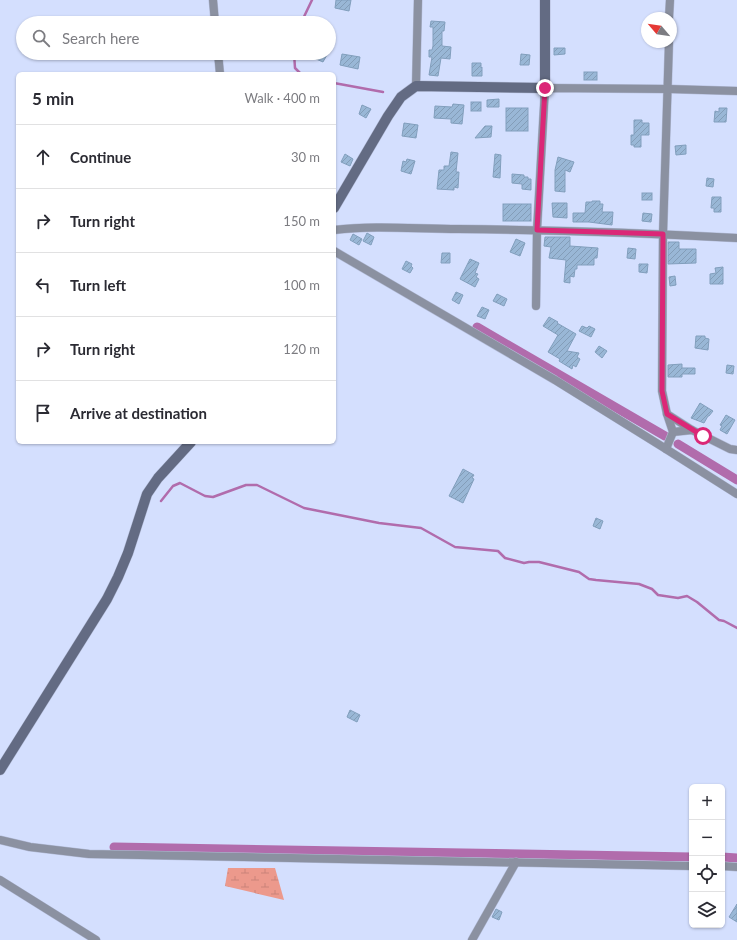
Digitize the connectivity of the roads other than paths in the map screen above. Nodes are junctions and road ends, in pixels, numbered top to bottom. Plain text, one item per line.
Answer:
1 (213, 0) edge
2 (418, 0) edge
3 (545, 0) edge
4 (670, 0) edge
5 (669, 12) edge
6 (214, 16) edge
7 (669, 48) edge
8 (219, 60) edge
9 (220, 72) edge
10 (416, 86) junction
11 (545, 88) junction
12 (669, 89) junction
13 (737, 91) edge
14 (336, 205) edge
15 (336, 230) edge
16 (537, 230) junction
17 (663, 234) junction
18 (737, 238) edge
19 (336, 253) edge
20 (536, 306) dead end
21 (667, 414) junction
22 (692, 430) junction
23 (673, 432) junction
24 (189, 444) edge
25 (666, 449) junction
26 (737, 450) edge
27 (737, 494) edge
28 (0, 770) edge
29 (0, 840) edge
30 (516, 862) junction
31 (689, 866) edge
32 (725, 866) edge
33 (737, 867) edge
34 (0, 880) edge
35 (96, 940) edge
36 (472, 940) edge

1 - 6 street
2 - 10 street
3 - 11 street
4 - 5 street
7 - 12 street
8 - 9 street
10 - 11 street
10 - 14 street
11 - 12 street
11 - 16 street
12 - 13 street
12 - 17 street
15 - 16 street
16 - 17 street
16 - 20 street
17 - 18 street
17 - 21 street
19 - 25 street
21 - 22 street
21 - 23 street
22 - 23 street
22 - 26 street
23 - 25 street
24 - 28 street
25 - 27 street
29 - 30 street
30 - 31 street
30 - 36 street
32 - 33 street
34 - 35 street

